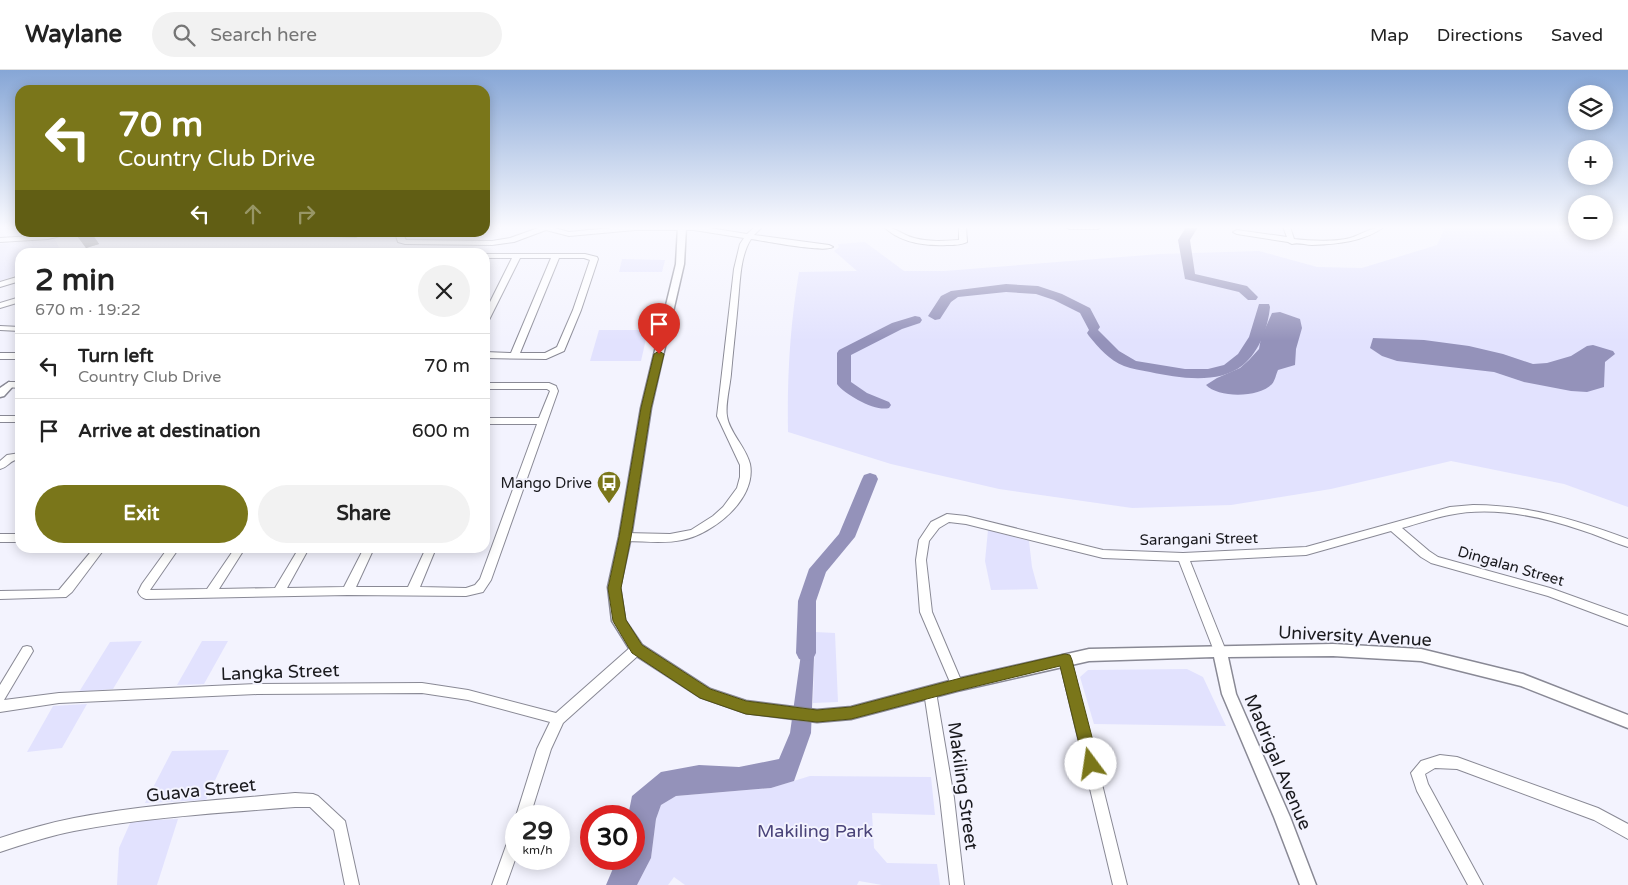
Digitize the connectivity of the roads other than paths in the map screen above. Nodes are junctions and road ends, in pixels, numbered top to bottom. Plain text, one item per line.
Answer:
1 (512, 265) edge
2 (552, 265) edge
3 (592, 265) edge
4 (680, 265) edge
5 (739, 265) edge
6 (15, 280) edge
7 (0, 285) edge
8 (15, 301) edge
9 (0, 306) edge
10 (490, 310) edge
11 (0, 328) edge
12 (15, 328) edge
13 (490, 355) edge
14 (0, 356) edge
15 (15, 356) edge
16 (514, 356) junction
17 (10, 385) edge
18 (490, 386) edge
19 (0, 394) edge
20 (0, 419) edge
21 (15, 419) edge
22 (490, 421) edge
23 (542, 421) junction
24 (15, 456) edge
25 (0, 466) edge
26 (1393, 527) junction
27 (625, 537) junction
28 (0, 538) edge
29 (15, 538) edge
30 (1628, 543) edge
31 (96, 553) edge
32 (170, 553) edge
33 (237, 553) edge
34 (301, 553) edge
35 (366, 553) edge
36 (429, 553) edge
37 (1183, 557) junction
38 (348, 591) junction
39 (211, 592) junction
40 (279, 592) junction
41 (412, 592) junction
42 (0, 596) edge
43 (1628, 621) edge
44 (637, 649) junction
45 (27, 651) dead end
46 (1220, 651) junction
47 (1065, 660) junction
48 (957, 685) junction
49 (930, 692) junction
50 (0, 696) edge
51 (0, 706) edge
52 (558, 719) junction
53 (1628, 722) edge
54 (526, 805) edge
55 (1628, 832) edge
56 (0, 845) edge
57 (505, 868) edge
58 (352, 885) edge
59 (499, 885) edge
60 (957, 885) edge
61 (1120, 885) edge
62 (1308, 885) edge
63 (1476, 885) edge

1 - 10 street
2 - 16 street
3 - 16 street
4 - 27 street
5 - 27 street
6 - 7 street
8 - 9 street
11 - 12 street
13 - 16 street
14 - 15 street
17 - 19 street
18 - 23 street
20 - 21 street
22 - 23 street
23 - 41 street
24 - 25 street
26 - 30 street, Sarangani Street
26 - 37 street, Sarangani Street
26 - 43 street, Dingalan Street
27 - 44 street
28 - 29 street
31 - 42 street
32 - 39 street
33 - 39 street
34 - 40 street
35 - 38 street
36 - 41 street
37 - 46 street
37 - 48 street, Sarangani Street
38 - 40 street
38 - 41 street
39 - 40 street
44 - 49 street, University Avenue
44 - 52 street
45 - 50 street
46 - 47 street, University Avenue
46 - 53 street, University Avenue
46 - 62 street, Madrigal Avenue
47 - 48 street, University Avenue
47 - 61 street
48 - 49 street, University Avenue
49 - 60 street, Makiling Street
51 - 52 street, Langka Street
52 - 54 street
55 - 63 street
56 - 58 street, Guava Street
57 - 59 street

